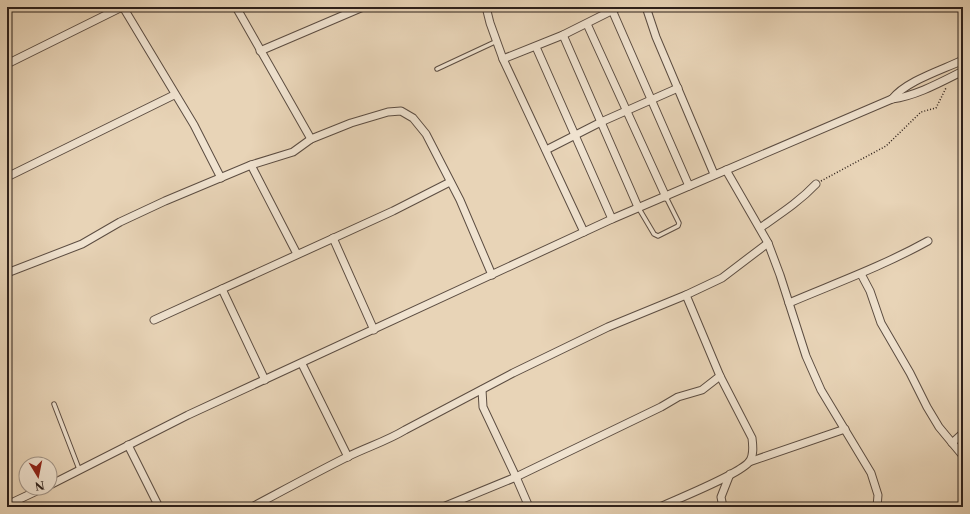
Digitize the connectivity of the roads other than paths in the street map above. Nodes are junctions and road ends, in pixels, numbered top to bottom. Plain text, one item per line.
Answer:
1 (122, 7) edge
2 (236, 7) edge
3 (363, 7) edge
4 (486, 7) edge
5 (646, 7) edge
6 (616, 9) edge
7 (587, 24) junction
8 (563, 35) junction
9 (497, 41) junction
10 (536, 47) junction
11 (260, 51) junction
12 (503, 59) junction
13 (963, 60) edge
14 (7, 64) edge
15 (438, 69) dead end
16 (963, 72) edge
17 (678, 88) junction
18 (174, 95) junction
19 (892, 99) junction
20 (652, 100) junction
21 (627, 110) junction
22 (601, 122) junction
23 (576, 134) junction
24 (311, 139) junction
25 (546, 150) junction
26 (251, 165) junction
27 (726, 170) junction
28 (714, 174) junction
29 (7, 177) edge
30 (221, 178) junction
31 (450, 182) junction
32 (816, 184) road end
33 (689, 186) junction
34 (666, 197) junction
35 (638, 208) junction
36 (612, 219) junction
37 (760, 228) junction
38 (584, 232) junction
39 (333, 238) junction
40 (928, 241) dead end
41 (768, 243) junction
42 (297, 254) junction
43 (7, 272) edge
44 (861, 274) junction
45 (492, 275) junction
46 (222, 289) junction
47 (686, 296) junction
48 (789, 303) junction
49 (154, 320) dead end
50 (374, 330) junction
51 (302, 364) junction
52 (720, 376) junction
53 (265, 380) junction
54 (482, 390) junction
55 (468, 398) junction
56 (54, 404) dead end
57 (483, 407) junction
58 (845, 429) junction
59 (963, 433) edge
60 (952, 443) junction
61 (128, 445) junction
62 (963, 456) edge
63 (348, 457) junction
64 (749, 462) junction
65 (79, 469) junction
66 (730, 474) junction
67 (516, 477) junction
68 (58, 480) edge
69 (26, 496) edge
70 (7, 505) edge
71 (159, 507) edge
72 (252, 507) edge
73 (443, 507) edge
74 (529, 507) edge
75 (660, 507) edge
76 (723, 507) edge
77 (877, 507) edge

1 - 14 street
1 - 18 street
2 - 11 street
3 - 11 street
4 - 9 street
5 - 17 street
6 - 7 street
6 - 20 street
7 - 8 street
7 - 21 street
8 - 10 street
8 - 22 street
9 - 12 street
9 - 15 lane
10 - 12 street
10 - 23 street
11 - 24 street
12 - 25 street
13 - 19 street
16 - 19 street
17 - 20 street
17 - 28 street
18 - 29 street
18 - 30 street
19 - 27 street
20 - 21 street
20 - 33 street
21 - 22 street
21 - 34 street
22 - 23 street
22 - 35 street
23 - 25 street
23 - 36 street
24 - 26 street
24 - 31 street
25 - 38 street
26 - 30 street
26 - 42 street
27 - 28 street
27 - 37 street
28 - 33 street
30 - 43 street
31 - 39 street
31 - 45 street
32 - 37 street
33 - 34 street
34 - 35 street
34 - 35 lane
35 - 36 street
36 - 38 street
37 - 41 street
38 - 45 street
39 - 42 street
39 - 50 street
40 - 44 street
41 - 47 street
41 - 48 street
42 - 46 street
44 - 48 street
44 - 60 street
45 - 50 street
46 - 49 street
46 - 53 street
47 - 52 street
47 - 54 street
48 - 58 street
50 - 51 street
51 - 53 street
51 - 63 street
52 - 64 street
52 - 67 street
53 - 61 street
54 - 55 street
54 - 57 street
55 - 57 street
55 - 63 street
56 - 65 lane
57 - 67 street
58 - 64 street
58 - 77 street
59 - 60 street
60 - 62 street
61 - 65 street
61 - 71 street
63 - 72 street
64 - 66 street
65 - 68 street
66 - 75 street
66 - 76 street
67 - 73 street
67 - 74 street
69 - 70 street

